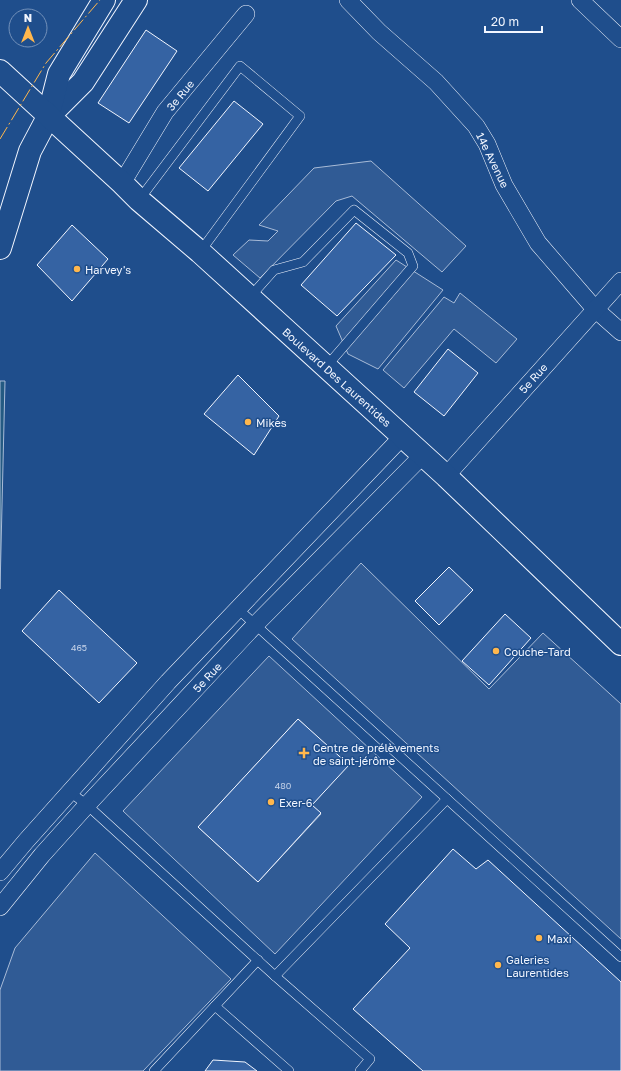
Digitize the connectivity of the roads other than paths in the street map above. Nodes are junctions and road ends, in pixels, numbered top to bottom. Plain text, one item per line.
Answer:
1 (104, 0) edge
2 (136, 0) edge
3 (348, 0) edge
4 (580, 0) edge
5 (246, 14) dead end
6 (621, 39) edge
7 (0, 71) edge
8 (48, 117) junction
9 (122, 183) junction
10 (139, 200) junction
11 (0, 248) edge
12 (200, 252) junction
13 (621, 281) edge
14 (250, 297) junction
15 (595, 310) junction
16 (621, 332) edge
17 (326, 367) junction
18 (402, 437) junction
19 (423, 455) junction
20 (446, 476) junction
21 (238, 609) junction
22 (255, 625) junction
23 (621, 644) edge
24 (70, 792) junction
25 (447, 799) junction
26 (87, 805) junction
27 (0, 872) edge
28 (0, 907) edge
29 (621, 957) edge
30 (258, 960) junction
31 (276, 976) junction
32 (215, 1006) junction
33 (154, 1071) edge
34 (289, 1071) edge
35 (360, 1071) edge

1 - 8 main road
2 - 8 main road
3 - 15 street, 14e Avenue
4 - 6 street
5 - 9 street, 3e Rue
7 - 8 main road, Boulevard Des Laurentides
8 - 9 main road, Boulevard Des Laurentides
8 - 11 main road
9 - 10 main road, Boulevard Des Laurentides
10 - 12 main road, Boulevard Des Laurentides
10 - 12 lane
12 - 14 main road, Boulevard Des Laurentides
13 - 15 street, 5e Rue
14 - 17 main road, Boulevard Des Laurentides
14 - 17 lane
15 - 16 street, 14e Avenue
15 - 20 street, 5e Rue
17 - 18 main road, Boulevard Des Laurentides
18 - 19 main road, Boulevard Des Laurentides
18 - 21 street
19 - 20 main road, Boulevard Des Laurentides
19 - 22 street, 5e Rue
20 - 23 main road, Boulevard Des Laurentides
21 - 22 lane
21 - 24 street
22 - 25 lane
22 - 26 street, 5e Rue
24 - 26 lane
24 - 27 street
25 - 29 lane
25 - 31 lane
26 - 28 street, 5e Rue
26 - 30 lane
30 - 31 lane
30 - 32 lane
31 - 35 lane
32 - 33 lane
32 - 34 lane

